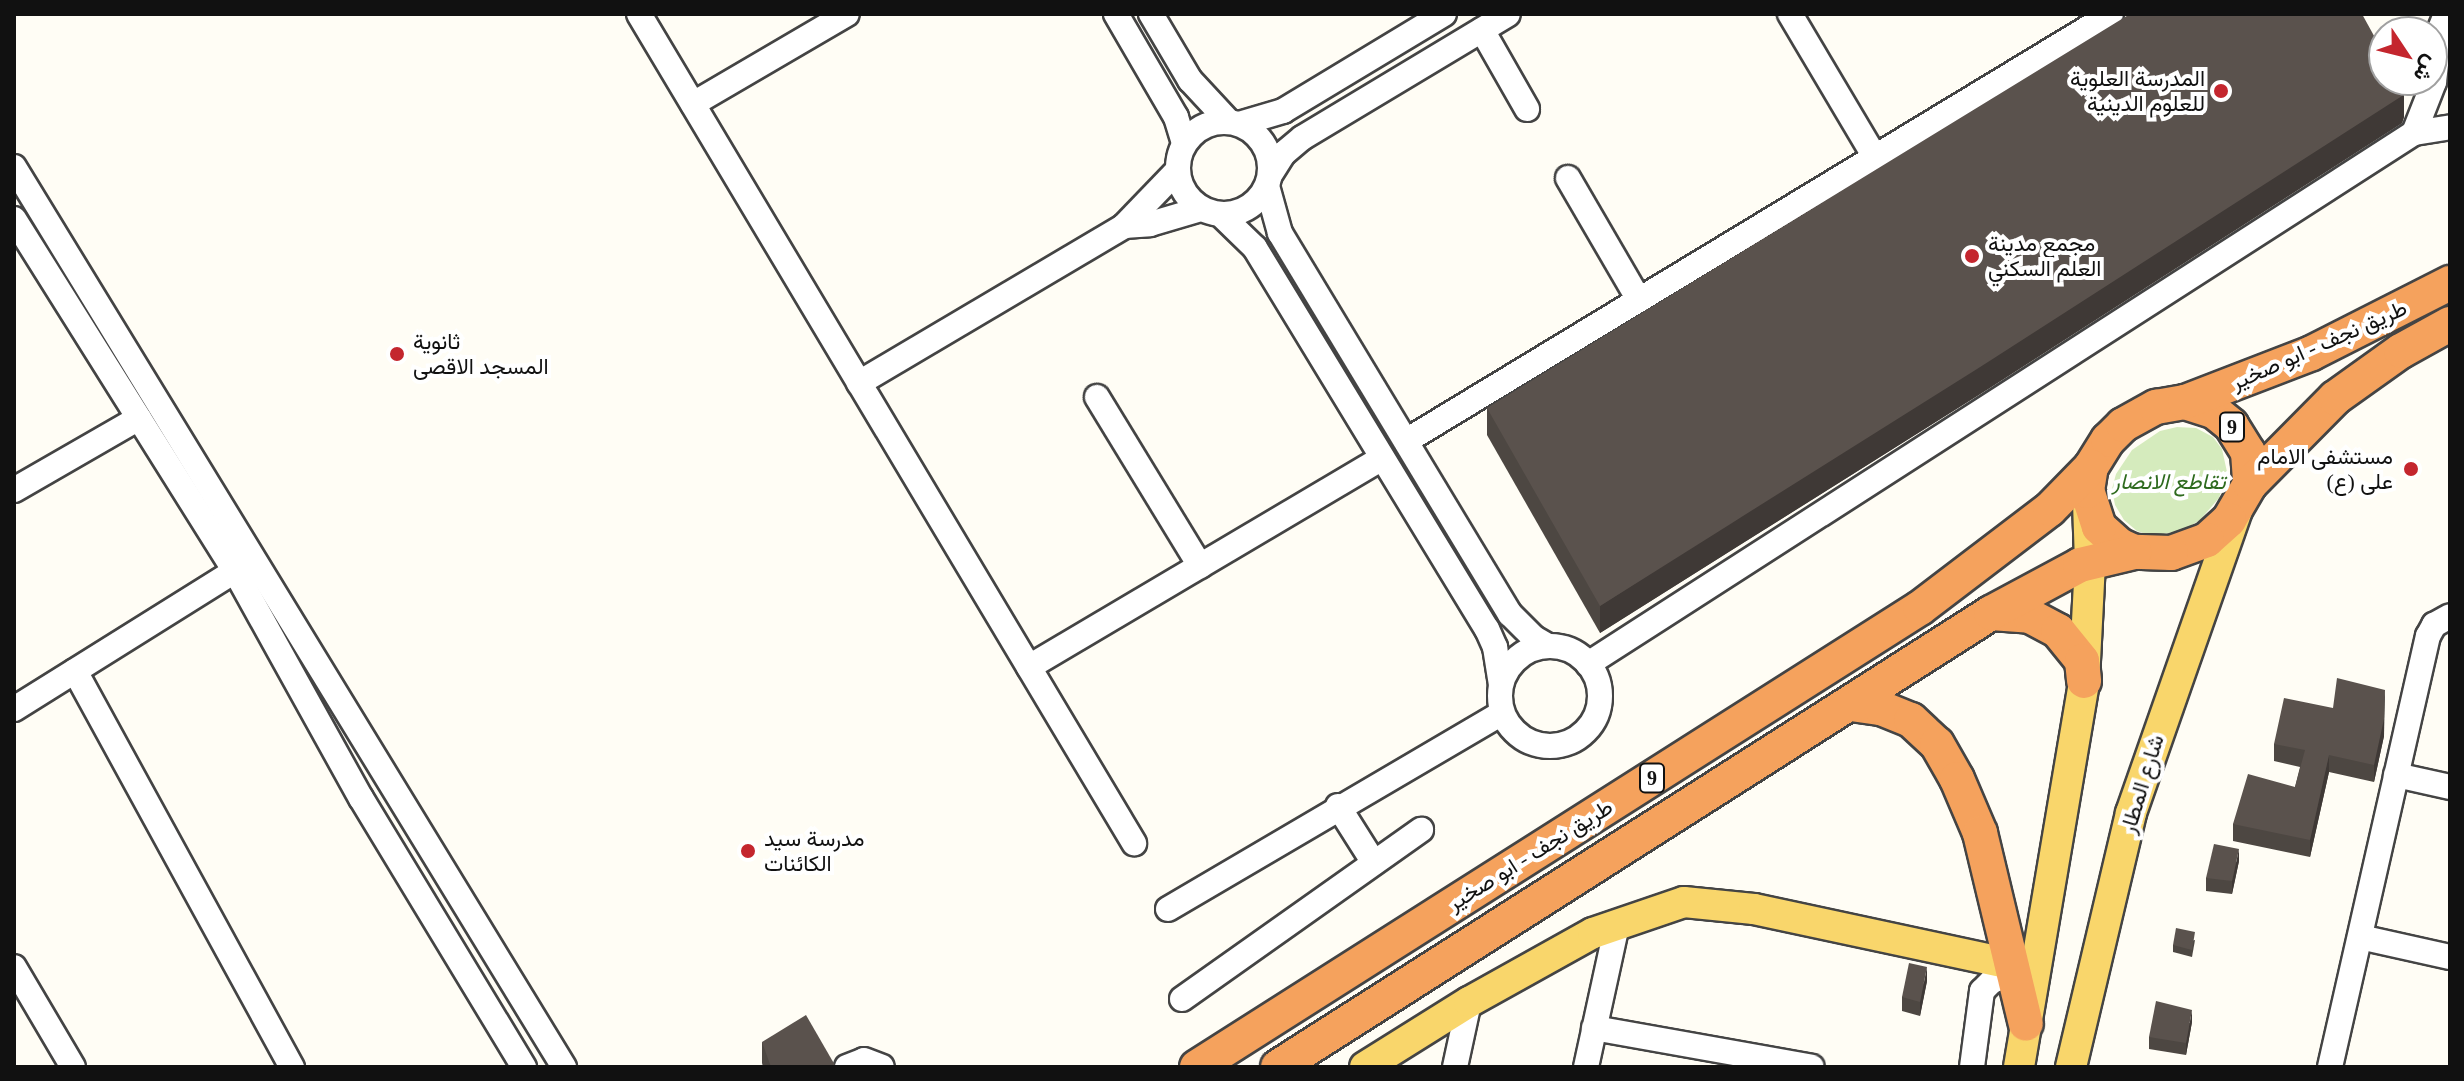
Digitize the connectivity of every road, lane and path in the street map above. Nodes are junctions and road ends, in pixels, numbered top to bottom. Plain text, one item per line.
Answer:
1 (639, 14) edge
2 (847, 14) edge
3 (1116, 14) edge
4 (1151, 14) edge
5 (1444, 14) edge
6 (1508, 14) edge
7 (1790, 14) edge
8 (2111, 14) edge
9 (2446, 14) edge
10 (1482, 30) junction
11 (693, 104) junction
12 (1527, 109) dead end
13 (1234, 123) junction
14 (2450, 127) edge
15 (2414, 133) junction
16 (1184, 144) junction
17 (1875, 157) junction
18 (14, 167) edge
19 (1177, 171) junction
20 (1568, 178) dead end
21 (1269, 180) junction
22 (1211, 212) junction
23 (14, 219) edge
24 (1124, 226) junction
25 (2450, 283) edge
26 (1639, 300) junction
27 (104, 314) junction
28 (2450, 324) edge
29 (81, 326) junction
30 (859, 383) junction
31 (1097, 397) dead end
32 (2185, 402) junction
33 (139, 418) junction
34 (1406, 441) junction
35 (1382, 458) junction
36 (2089, 479) junction
37 (14, 490) edge
38 (2244, 496) junction
39 (2134, 552) junction
40 (2090, 562) junction
41 (1200, 566) junction
42 (235, 571) junction
43 (1991, 613) junction
44 (2450, 616) edge
45 (1548, 646) junction
46 (1588, 664) junction
47 (1029, 667) junction
48 (75, 671) junction
49 (2084, 681) junction
50 (1501, 684) junction
51 (1851, 704) junction
52 (14, 709) edge
53 (1502, 713) junction
54 (2396, 775) junction
55 (389, 780) junction
56 (2450, 787) edge
57 (361, 798) junction
58 (1338, 806) junction
59 (1421, 830) dead end
60 (1134, 843) dead end
61 (1374, 863) junction
62 (1168, 909) dead end
63 (1617, 925) junction
64 (2360, 937) junction
65 (2450, 957) edge
66 (14, 967) edge
67 (2011, 968) junction
68 (1182, 999) dead end
69 (1469, 1002) junction
70 (2026, 1024) junction
71 (1594, 1028) junction
72 (73, 1067) edge
73 (292, 1067) edge
74 (524, 1067) edge
75 (564, 1067) edge
76 (847, 1067) edge
77 (882, 1067) edge
78 (1197, 1067) edge
79 (1278, 1067) edge
80 (1365, 1067) edge
81 (1455, 1067) edge
82 (1586, 1067) edge
83 (1812, 1067) edge
84 (1972, 1067) edge
85 (2019, 1067) edge
86 (2071, 1067) edge
87 (2330, 1067) edge

1 - 11 street
2 - 11 street
3 - 16 street
4 - 13 street
5 - 13 street
6 - 10 street
7 - 17 street
8 - 17 street
9 - 15 street
10 - 12 street
10 - 21 street
11 - 30 street
13 - 16 street
13 - 21 street
14 - 15 street
15 - 46 street
16 - 19 street
17 - 26 street
18 - 27 street
19 - 22 street
19 - 24 street
20 - 26 street
21 - 22 street
21 - 34 street
22 - 24 street
22 - 35 street
23 - 29 street
24 - 30 street
25 - 32 highway, طريق نجف - ابو صخير / 9
26 - 34 street
27 - 29 street
27 - 55 street
28 - 38 highway, طريق نجف - ابو صخير / 9
29 - 33 street
30 - 47 street
31 - 41 street
32 - 36 highway, 9
32 - 38 highway, 9
33 - 37 street
33 - 42 street
34 - 45 street
35 - 41 street
35 - 50 street
36 - 39 highway
36 - 40 main road
36 - 78 highway, طريق نجف - ابو صخير / 9
38 - 39 highway, 9
38 - 86 main road, شارع المطار
39 - 40 highway, طريق نجف - ابو صخير / 9
40 - 43 highway, طريق نجف - ابو صخير / 9
40 - 49 main road
41 - 47 street
42 - 48 street
42 - 57 street
43 - 49 highway
43 - 51 highway, طريق نجف - ابو صخير / 9
44 - 54 street
45 - 46 street
45 - 50 street
46 - 53 street
47 - 60 street
48 - 52 street
48 - 73 street
49 - 70 main road
50 - 53 street
51 - 67 highway
51 - 79 highway, طريق نجف - ابو صخير / 9
53 - 58 street
54 - 56 street
54 - 64 street
55 - 57 street
55 - 75 street
57 - 74 street
58 - 61 street
58 - 62 street
59 - 61 street
61 - 68 street
63 - 67 main road
63 - 69 main road
63 - 71 street
64 - 65 street
64 - 87 street
66 - 72 street
67 - 70 highway
67 - 84 street
69 - 80 main road
69 - 81 street
70 - 85 main road
71 - 82 street
71 - 83 street
76 - 77 street

